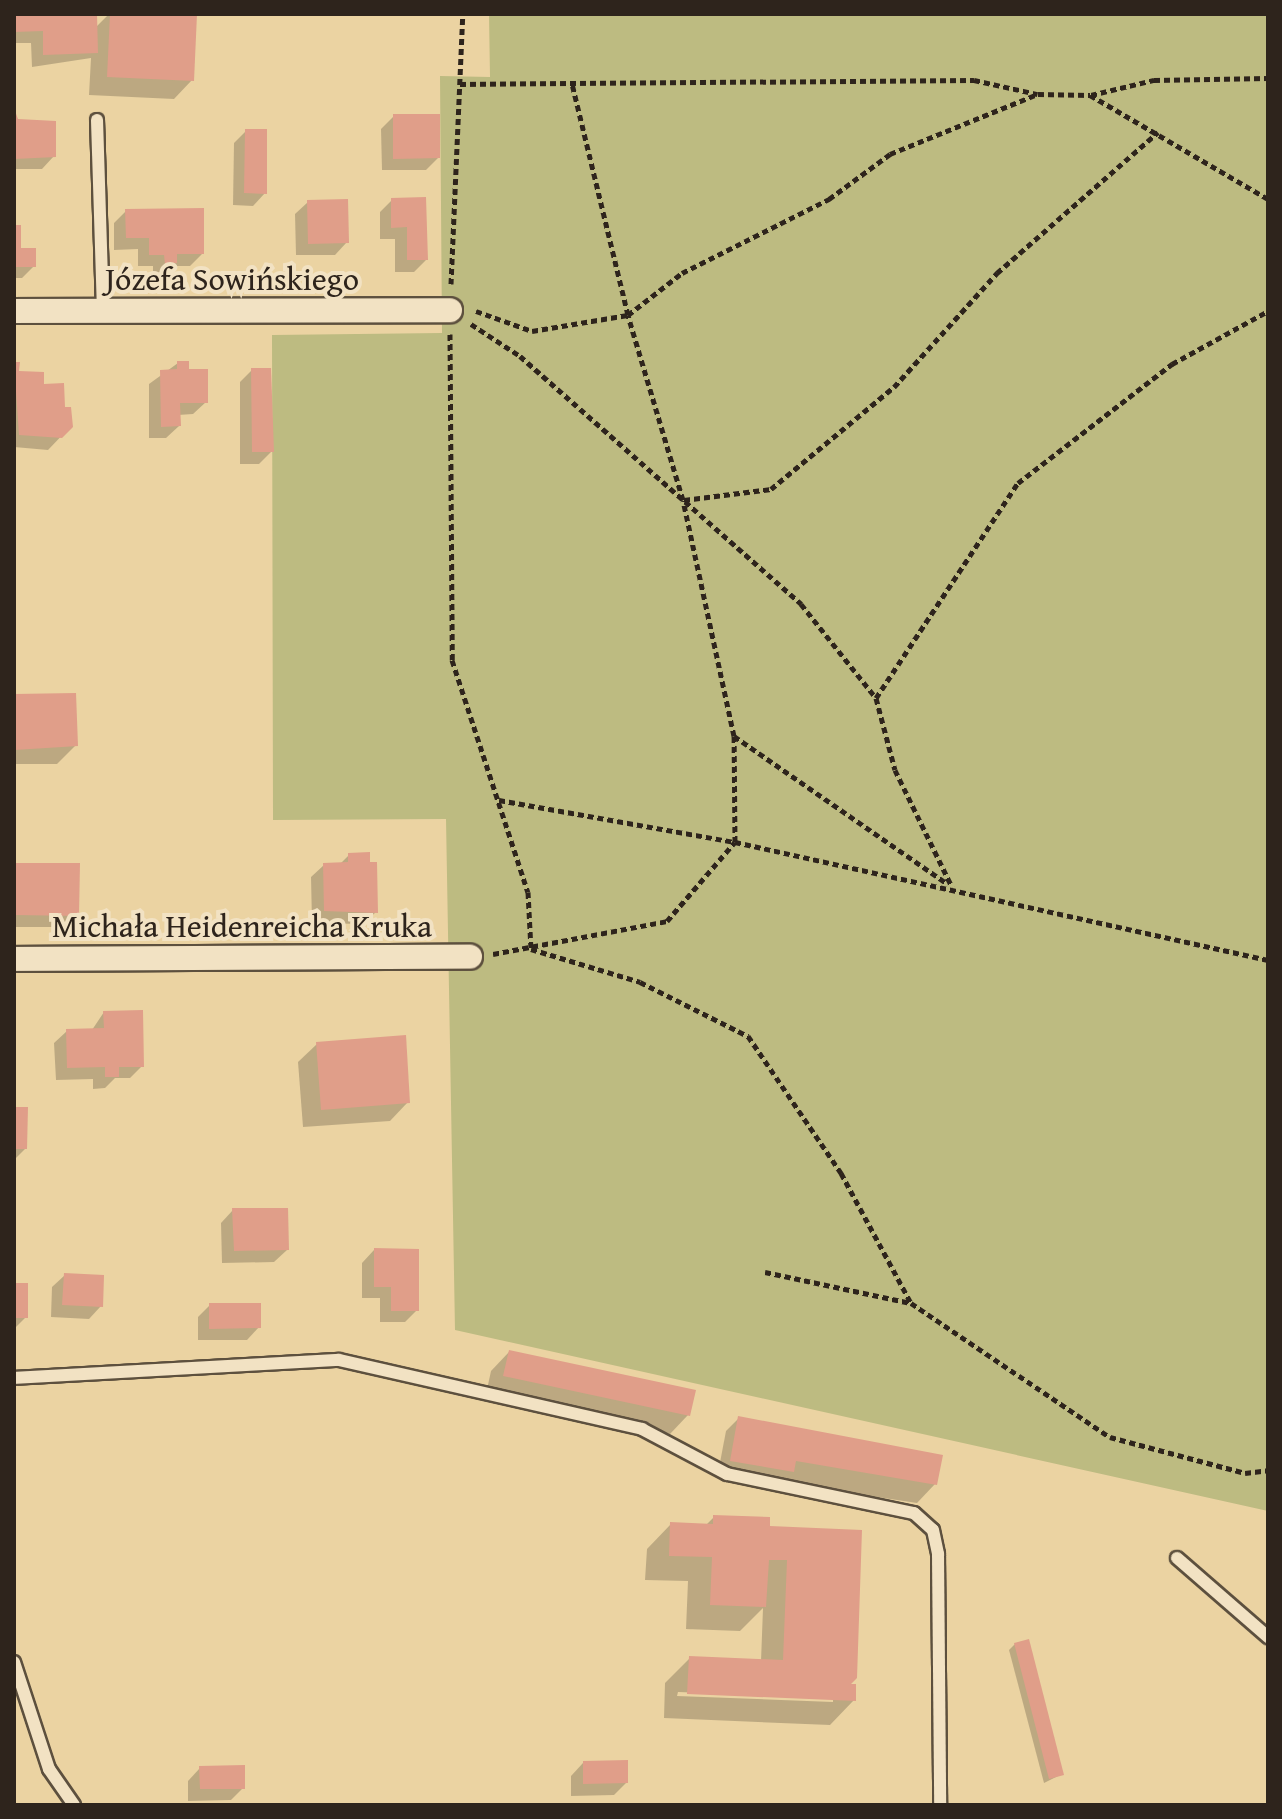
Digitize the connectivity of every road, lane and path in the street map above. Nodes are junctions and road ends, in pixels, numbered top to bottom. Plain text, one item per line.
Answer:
1 (463, 14) edge
2 (1268, 78) edge
3 (460, 84) junction
4 (572, 84) junction
5 (1038, 94) junction
6 (1090, 95) junction
7 (97, 120) dead end
8 (1158, 132) junction
9 (1268, 199) edge
10 (450, 310) junction
11 (14, 311) edge
12 (103, 311) junction
13 (1268, 311) edge
14 (628, 315) junction
15 (683, 500) junction
16 (876, 698) junction
17 (734, 736) junction
18 (498, 800) junction
19 (735, 842) junction
20 (952, 887) junction
21 (531, 949) junction
22 (470, 957) joint
23 (14, 959) edge
24 (1268, 960) edge
25 (765, 1272) dead end
26 (911, 1303) junction
27 (14, 1378) edge
28 (1268, 1470) edge
29 (1177, 1558) dead end
30 (1268, 1637) edge
31 (14, 1662) edge
32 (74, 1805) edge
33 (940, 1805) edge

1 - 3 path
2 - 6 path
3 - 4 path
3 - 10 path
4 - 5 path
4 - 14 path
5 - 6 path
5 - 14 path
6 - 8 path
7 - 12 lane
8 - 9 path
8 - 15 path
10 - 12 street, Józefa Sowińskiego
10 - 14 path
10 - 15 path
10 - 18 path
11 - 12 street, Józefa Sowińskiego
13 - 16 path
14 - 15 path
15 - 16 path
15 - 17 path
16 - 20 path
17 - 19 path
17 - 20 path
18 - 19 path
18 - 21 path
19 - 20 path
19 - 21 path
20 - 24 path
21 - 22 path
21 - 26 path
22 - 23 street, Michała Heidenreicha Kruka
25 - 26 path
26 - 28 path
27 - 33 lane
29 - 30 lane
31 - 32 lane

